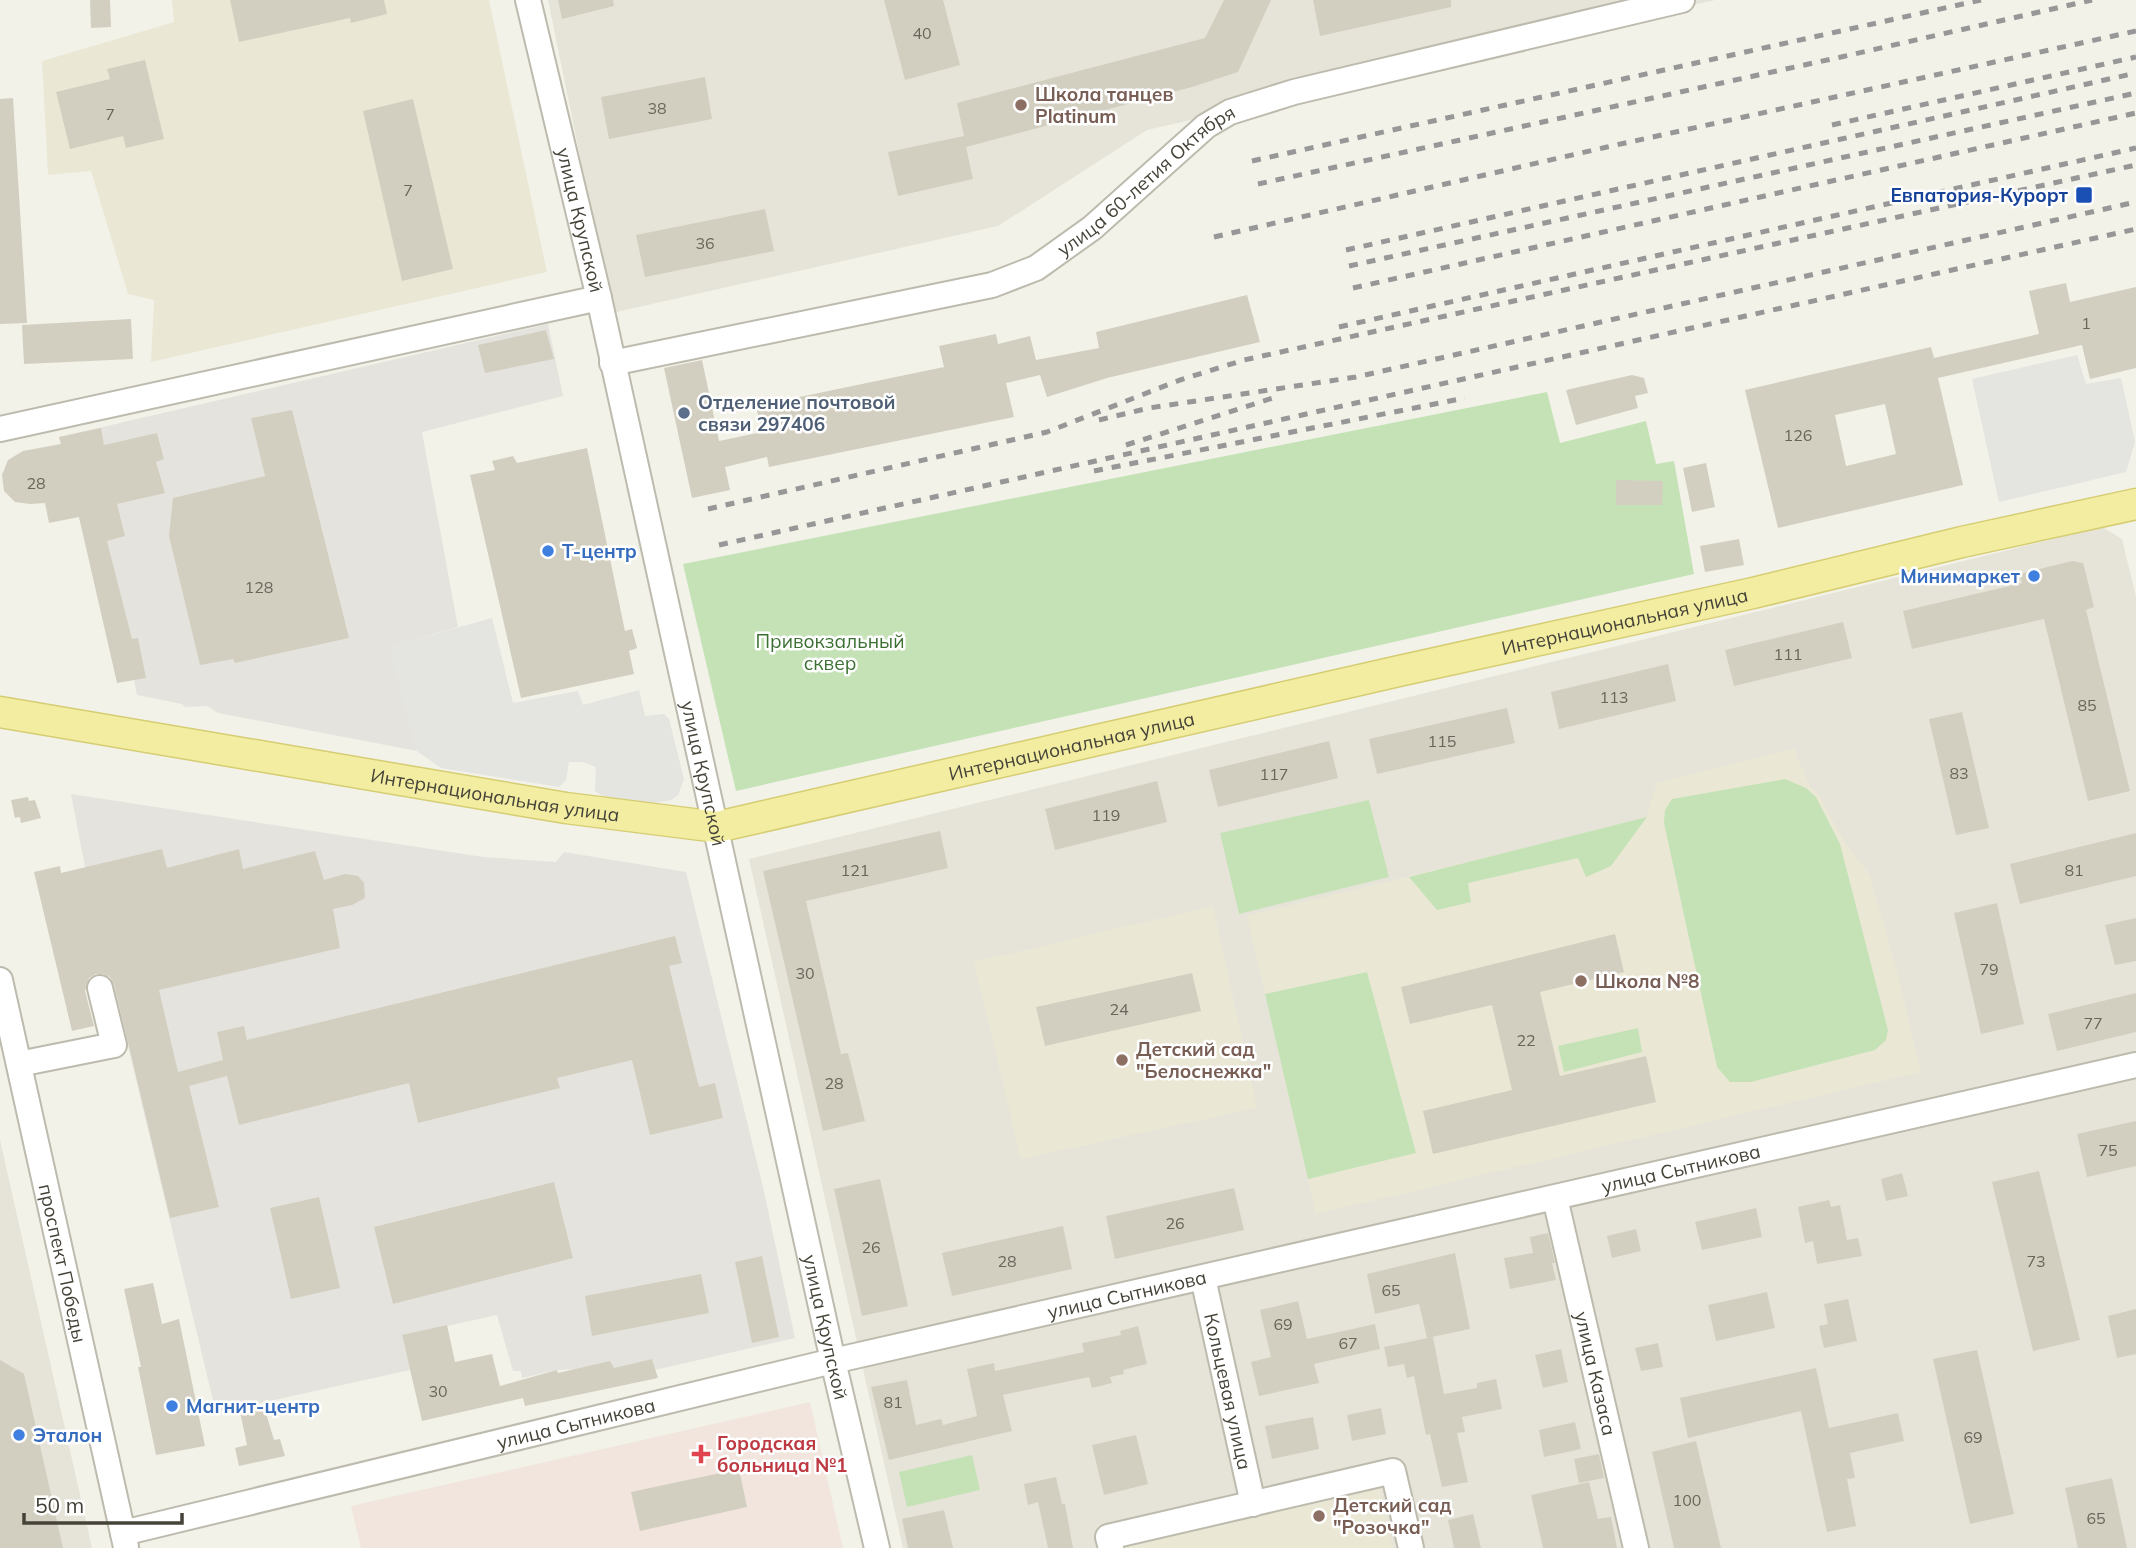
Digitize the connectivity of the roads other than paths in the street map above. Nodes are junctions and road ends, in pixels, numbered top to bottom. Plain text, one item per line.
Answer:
1 (528, 0) edge
2 (1682, 0) edge
3 (599, 298) junction
4 (612, 363) junction
5 (0, 429) edge
6 (2135, 510) edge
7 (0, 712) edge
8 (717, 827) junction
9 (0, 980) edge
10 (100, 988) dead end
11 (19, 1064) junction
12 (2136, 1065) edge
13 (1555, 1198) junction
14 (1203, 1278) junction
15 (833, 1361) junction
16 (1253, 1504) junction
17 (125, 1541) edge
18 (877, 1548) edge
19 (1111, 1548) edge
20 (1411, 1548) edge
21 (1636, 1548) edge

1 - 3 street, улица Крупской
2 - 4 street, улица 60-летия Октября
3 - 4 street, улица Крупской
3 - 5 street
4 - 8 street, улица Крупской
6 - 8 main road, Интернациональная улица
7 - 8 main road, Интернациональная улица
8 - 15 street, улица Крупской
9 - 11 street, проспект Победы
10 - 11 street
11 - 17 street, проспект Победы
12 - 13 street, улица Сытникова
13 - 14 street, улица Сытникова
13 - 21 street, улица Казаса
14 - 15 street, улица Сытникова
14 - 16 street, Кольцевая улица
15 - 17 street, улица Сытникова
15 - 18 street, улица Крупской
16 - 19 street
16 - 20 street

